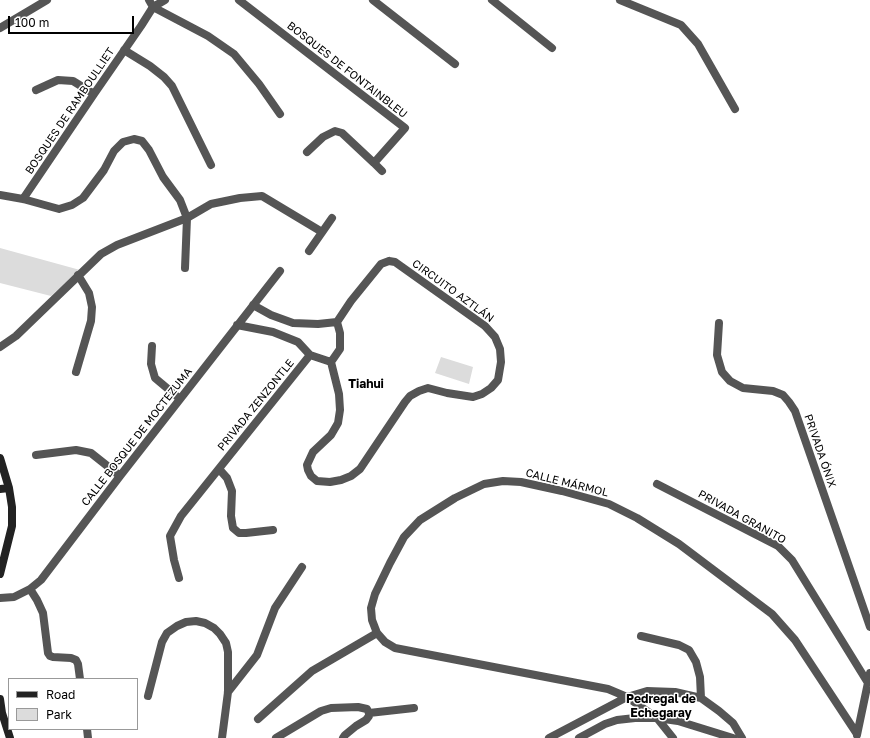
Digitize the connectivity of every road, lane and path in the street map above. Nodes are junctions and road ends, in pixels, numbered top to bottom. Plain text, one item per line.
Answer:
1 (47, 0) edge
2 (165, 0) edge
3 (239, 0) edge
4 (373, 0) edge
5 (492, 0) edge
6 (620, 0) edge
7 (151, 4) edge
8 (0, 28) edge
9 (552, 48) dead end
10 (124, 50) junction
11 (455, 64) dead end
12 (36, 90) dead end
13 (94, 94) junction
14 (735, 109) dead end
15 (280, 114) dead end
16 (307, 152) dead end
17 (374, 163) junction
18 (211, 165) dead end
19 (382, 172) dead end
20 (0, 195) edge
21 (23, 199) junction
22 (187, 218) junction
23 (332, 218) dead end
24 (322, 232) junction
25 (309, 251) dead end
26 (185, 268) dead end
27 (280, 271) dead end
28 (78, 275) junction
29 (253, 305) junction
30 (337, 322) junction
31 (719, 323) dead end
32 (237, 326) junction
33 (152, 346) dead end
34 (0, 347) edge
35 (310, 355) junction
36 (331, 362) junction
37 (76, 372) dead end
38 (180, 399) junction
39 (36, 455) dead end
40 (0, 458) edge
41 (219, 468) junction
42 (120, 476) junction
43 (657, 484) dead end
44 (9, 488) junction
45 (0, 489) edge
46 (273, 530) dead end
47 (302, 567) dead end
48 (0, 574) edge
49 (180, 578) dead end
50 (30, 589) junction
51 (0, 598) edge
52 (870, 627) edge
53 (377, 632) junction
54 (641, 636) dead end
55 (870, 673) edge
56 (80, 678) edge
57 (868, 683) junction
58 (228, 692) junction
59 (148, 696) dead end
60 (628, 696) junction
61 (701, 698) junction
62 (0, 699) edge
63 (414, 708) dead end
64 (369, 713) junction
65 (657, 718) junction
66 (258, 719) dead end
67 (857, 736) edge
68 (10, 738) edge
69 (222, 738) edge
70 (276, 738) edge
71 (343, 738) edge
72 (549, 738) edge
73 (579, 738) edge
74 (673, 738) edge
75 (733, 738) edge
76 (742, 738) edge

1 - 8 street
2 - 7 street, BOSQUES DE RAMBOULLIET
3 - 17 street, BOSQUES DE FONTAINBLEU
4 - 11 street
5 - 9 street
6 - 14 street
7 - 10 street, BOSQUES DE RAMBOULLIET
7 - 15 street
10 - 13 street, BOSQUES DE RAMBOULLIET
10 - 18 street
12 - 13 street
13 - 21 street, BOSQUES DE RAMBOULLIET
16 - 17 street
17 - 19 street
20 - 21 street
21 - 22 street
22 - 24 street
22 - 26 street
22 - 28 street
23 - 24 street
24 - 25 street
27 - 29 street, CALLE BOSQUE DE MOCTEZUMA
28 - 34 street
28 - 37 street
29 - 30 street
29 - 32 street, CALLE BOSQUE DE MOCTEZUMA
30 - 36 street
30 - 36 street, CIRCUITO AZTLÁN
31 - 52 street, PRIVADA ÓNIX
32 - 35 street
32 - 38 street, CALLE BOSQUE DE MOCTEZUMA
33 - 38 street
35 - 36 street
35 - 41 street, PRIVADA ZENZONTLE
38 - 42 street, CALLE BOSQUE DE MOCTEZUMA
39 - 42 street
40 - 44 street
41 - 46 street, PRIVADA ZENZONTLE
41 - 49 street, PRIVADA ZENZONTLE
42 - 50 street, CALLE BOSQUE DE MOCTEZUMA
43 - 57 street, PRIVADA GRANITO
44 - 45 street
44 - 48 street
47 - 58 street
50 - 51 street, CALLE BOSQUE DE MOCTEZUMA
50 - 56 street
53 - 60 street, CALLE MÁRMOL
53 - 66 street
53 - 67 street, CALLE MÁRMOL
54 - 61 street
55 - 57 street
57 - 67 street
58 - 59 street
58 - 69 street
60 - 61 street
60 - 65 street, CALLE MÁRMOL
60 - 72 street
61 - 76 street
62 - 68 street
63 - 64 street
64 - 70 street
64 - 71 street
65 - 73 street
65 - 74 street
65 - 75 street

